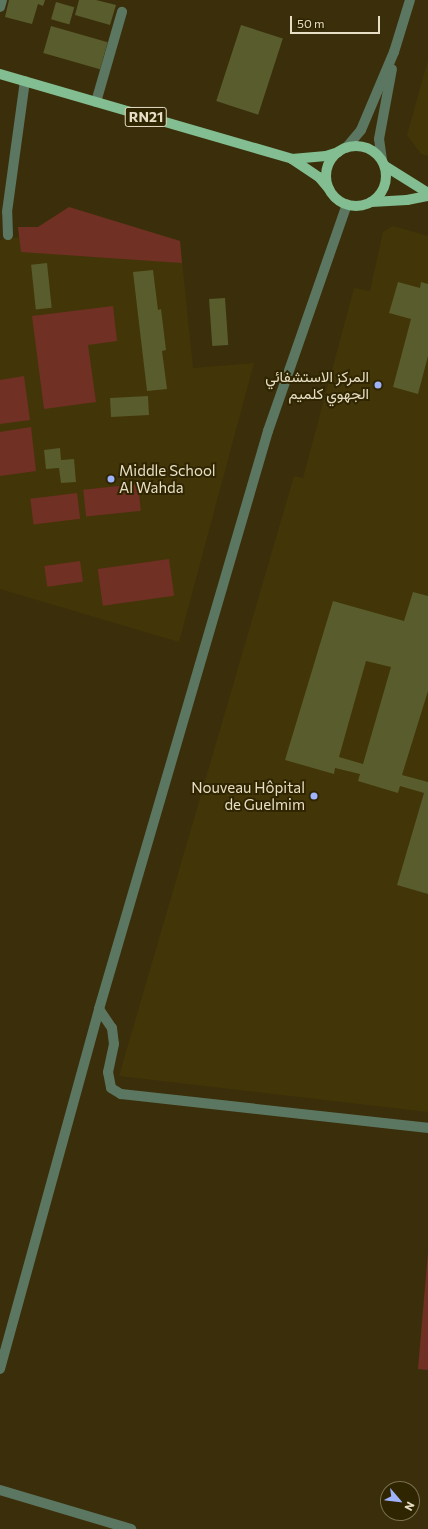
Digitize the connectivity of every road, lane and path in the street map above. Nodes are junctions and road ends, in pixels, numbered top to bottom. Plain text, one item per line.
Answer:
1 (2, 0) edge
2 (410, 0) edge
3 (0, 7) edge
4 (122, 12) dead end
5 (394, 52) junction
6 (0, 74) edge
7 (24, 81) junction
8 (96, 102) junction
9 (343, 149) junction
10 (292, 159) junction
11 (383, 163) junction
12 (329, 189) junction
13 (428, 195) edge
14 (371, 202) junction
15 (347, 204) junction
16 (8, 235) dead end
17 (99, 1009) junction
18 (428, 1128) edge
19 (0, 1369) edge
20 (0, 1490) edge
21 (131, 1529) edge

1 - 3 street
2 - 5 street
4 - 8 street
5 - 9 street
5 - 11 street
6 - 7 main road, RN21
7 - 8 main road, RN21
7 - 16 street
8 - 10 main road, RN21
9 - 10 main road, RN21
9 - 11 main road, RN21
9 - 12 main road
10 - 12 main road, RN21
11 - 13 main road, RN21
11 - 14 main road
12 - 15 main road, RN21
13 - 14 main road, RN21
14 - 15 main road, RN21
15 - 17 street
17 - 18 street
17 - 19 street
20 - 21 street

